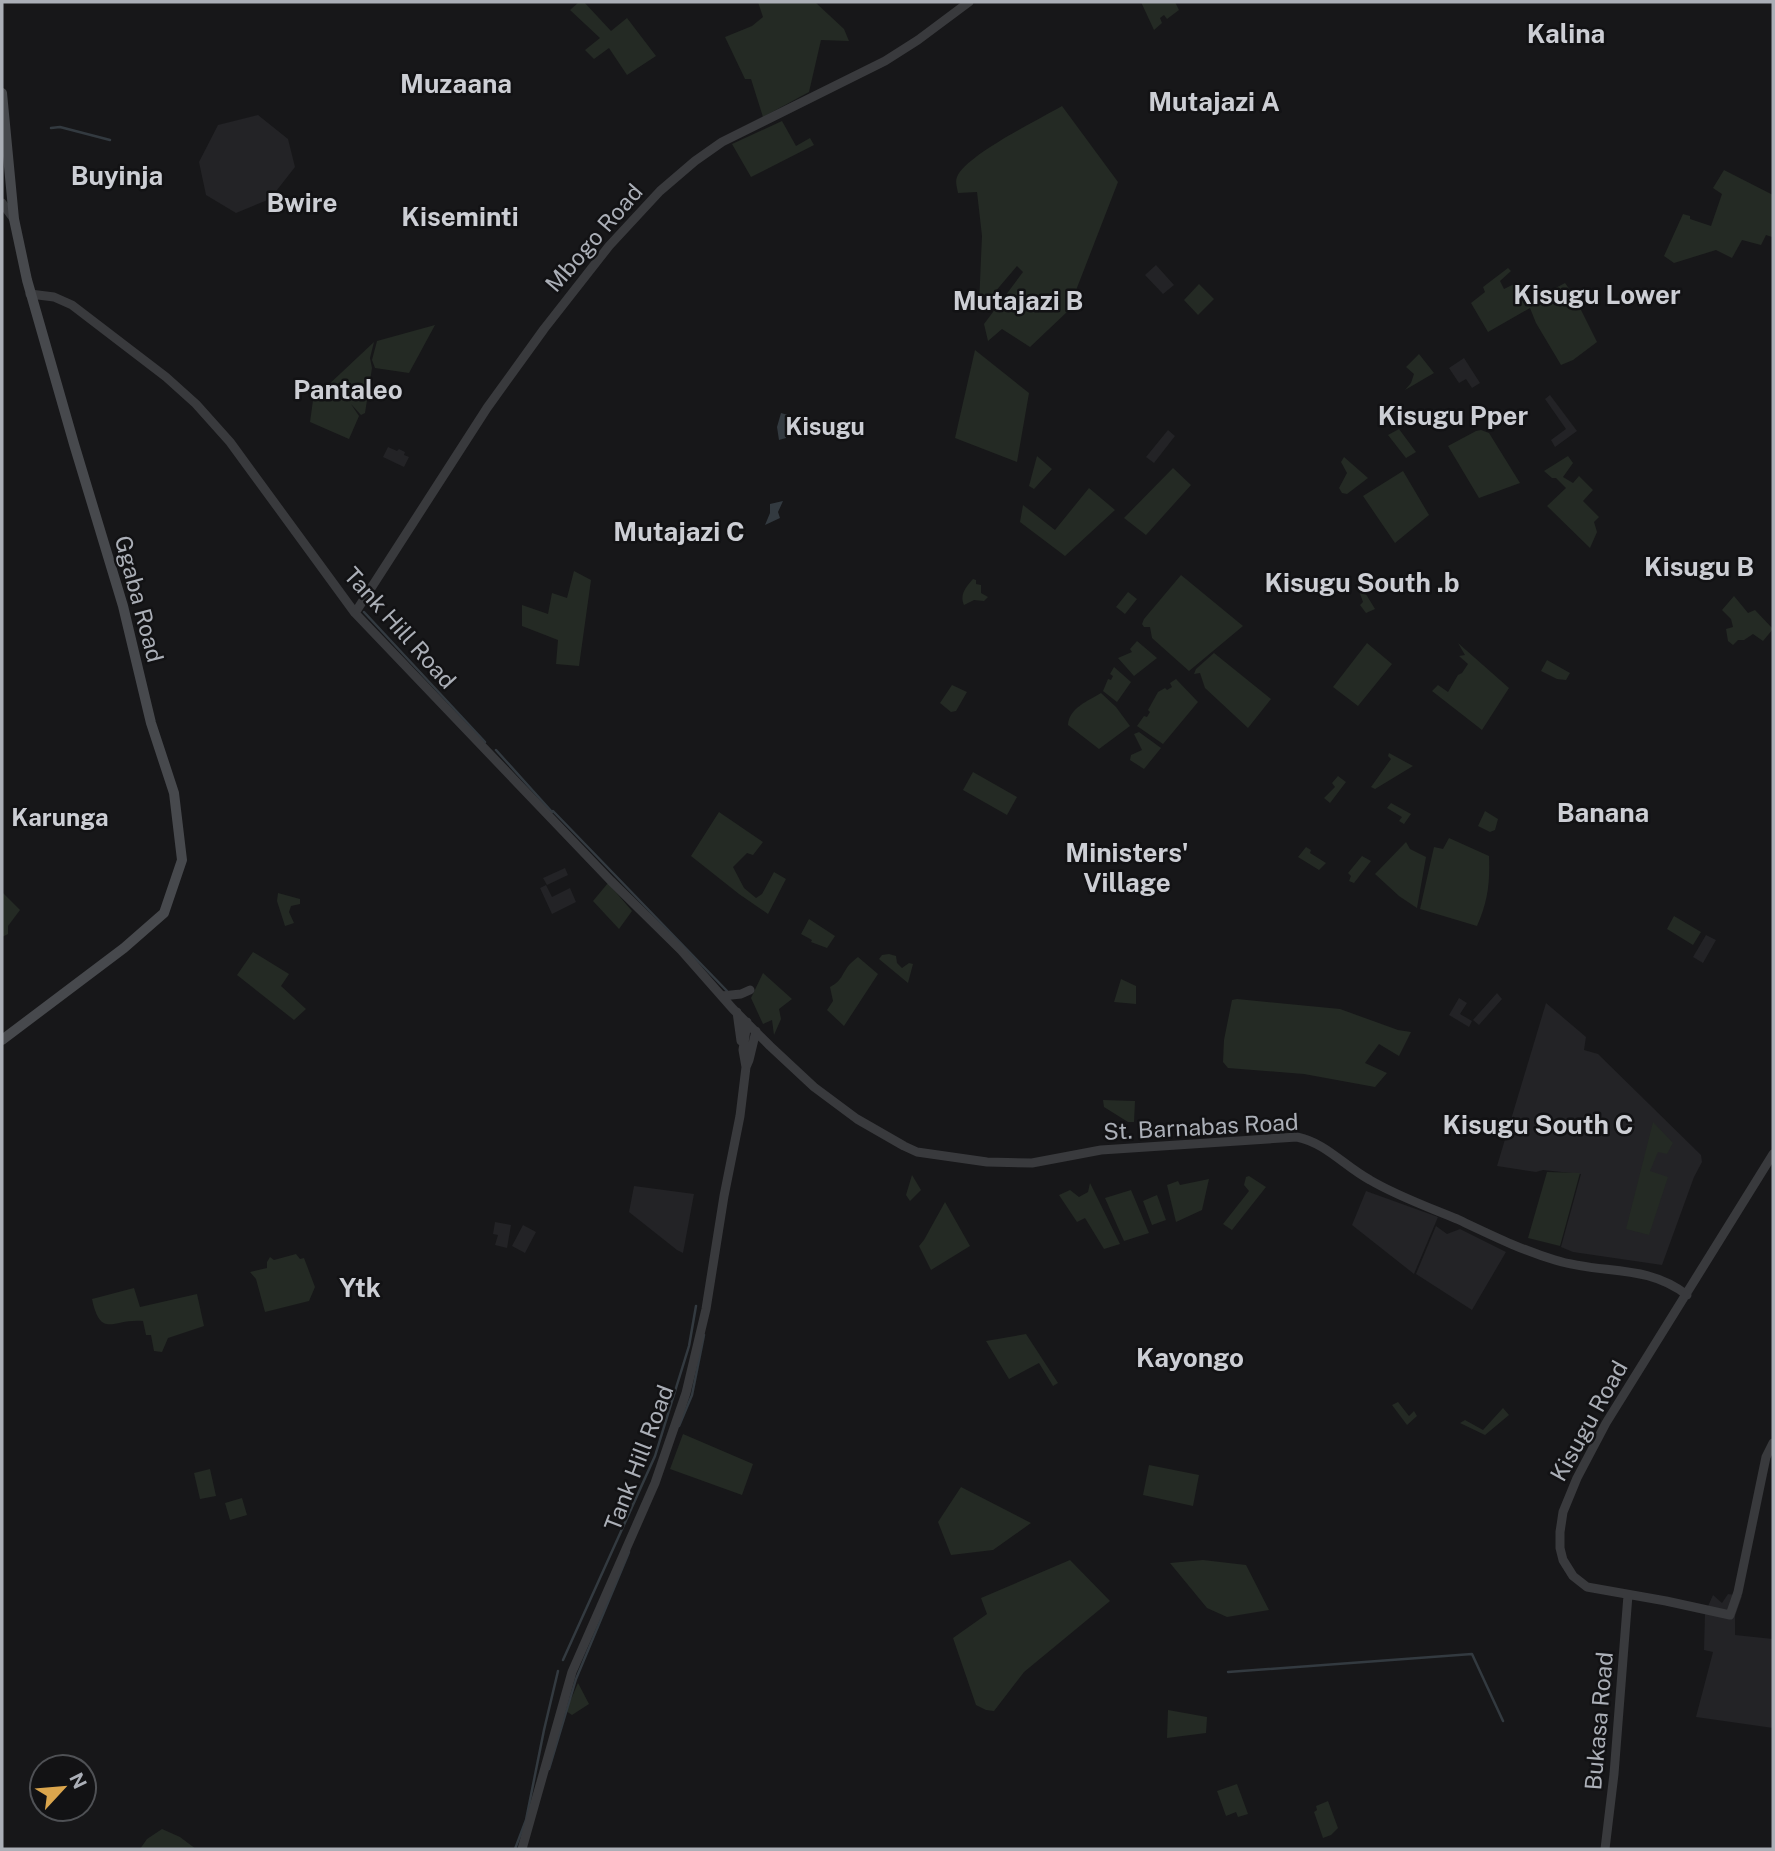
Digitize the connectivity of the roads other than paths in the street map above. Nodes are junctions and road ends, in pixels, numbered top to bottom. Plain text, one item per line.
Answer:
1 (969, 2) edge
2 (2, 93) edge
3 (2, 203) edge
4 (14, 219) junction
5 (30, 294) junction
6 (355, 613) junction
7 (750, 990) dead end
8 (722, 996) junction
9 (735, 1011) junction
10 (747, 1022) junction
11 (755, 1031) junction
12 (2, 1040) edge
13 (743, 1050) junction
14 (746, 1067) junction
15 (1773, 1154) edge
16 (1687, 1295) junction
17 (1773, 1443) edge
18 (1628, 1595) junction
19 (522, 1849) edge
20 (1605, 1849) edge

1 - 6 street, Mbogo Road
2 - 4 main road, Ggaba Road
3 - 4 street
4 - 5 main road, Ggaba Road
5 - 6 street, Tank Hill Road
5 - 12 main road, Ggaba Road
6 - 8 street, Tank Hill Road
7 - 8 street
8 - 9 street, Tank Hill Road
9 - 10 street, St. Barnabas Road
9 - 13 street
10 - 11 street, St. Barnabas Road
10 - 13 street, Tank Hill Road
11 - 14 street, Tank Hill Road
11 - 16 street, St. Barnabas Road
13 - 14 street, Tank Hill Road
14 - 19 street, Tank Hill Road
15 - 16 street, Kisugu Road
16 - 18 street, Kisugu Road
17 - 18 street, Kisugu Road
18 - 20 street, Bukasa Road

